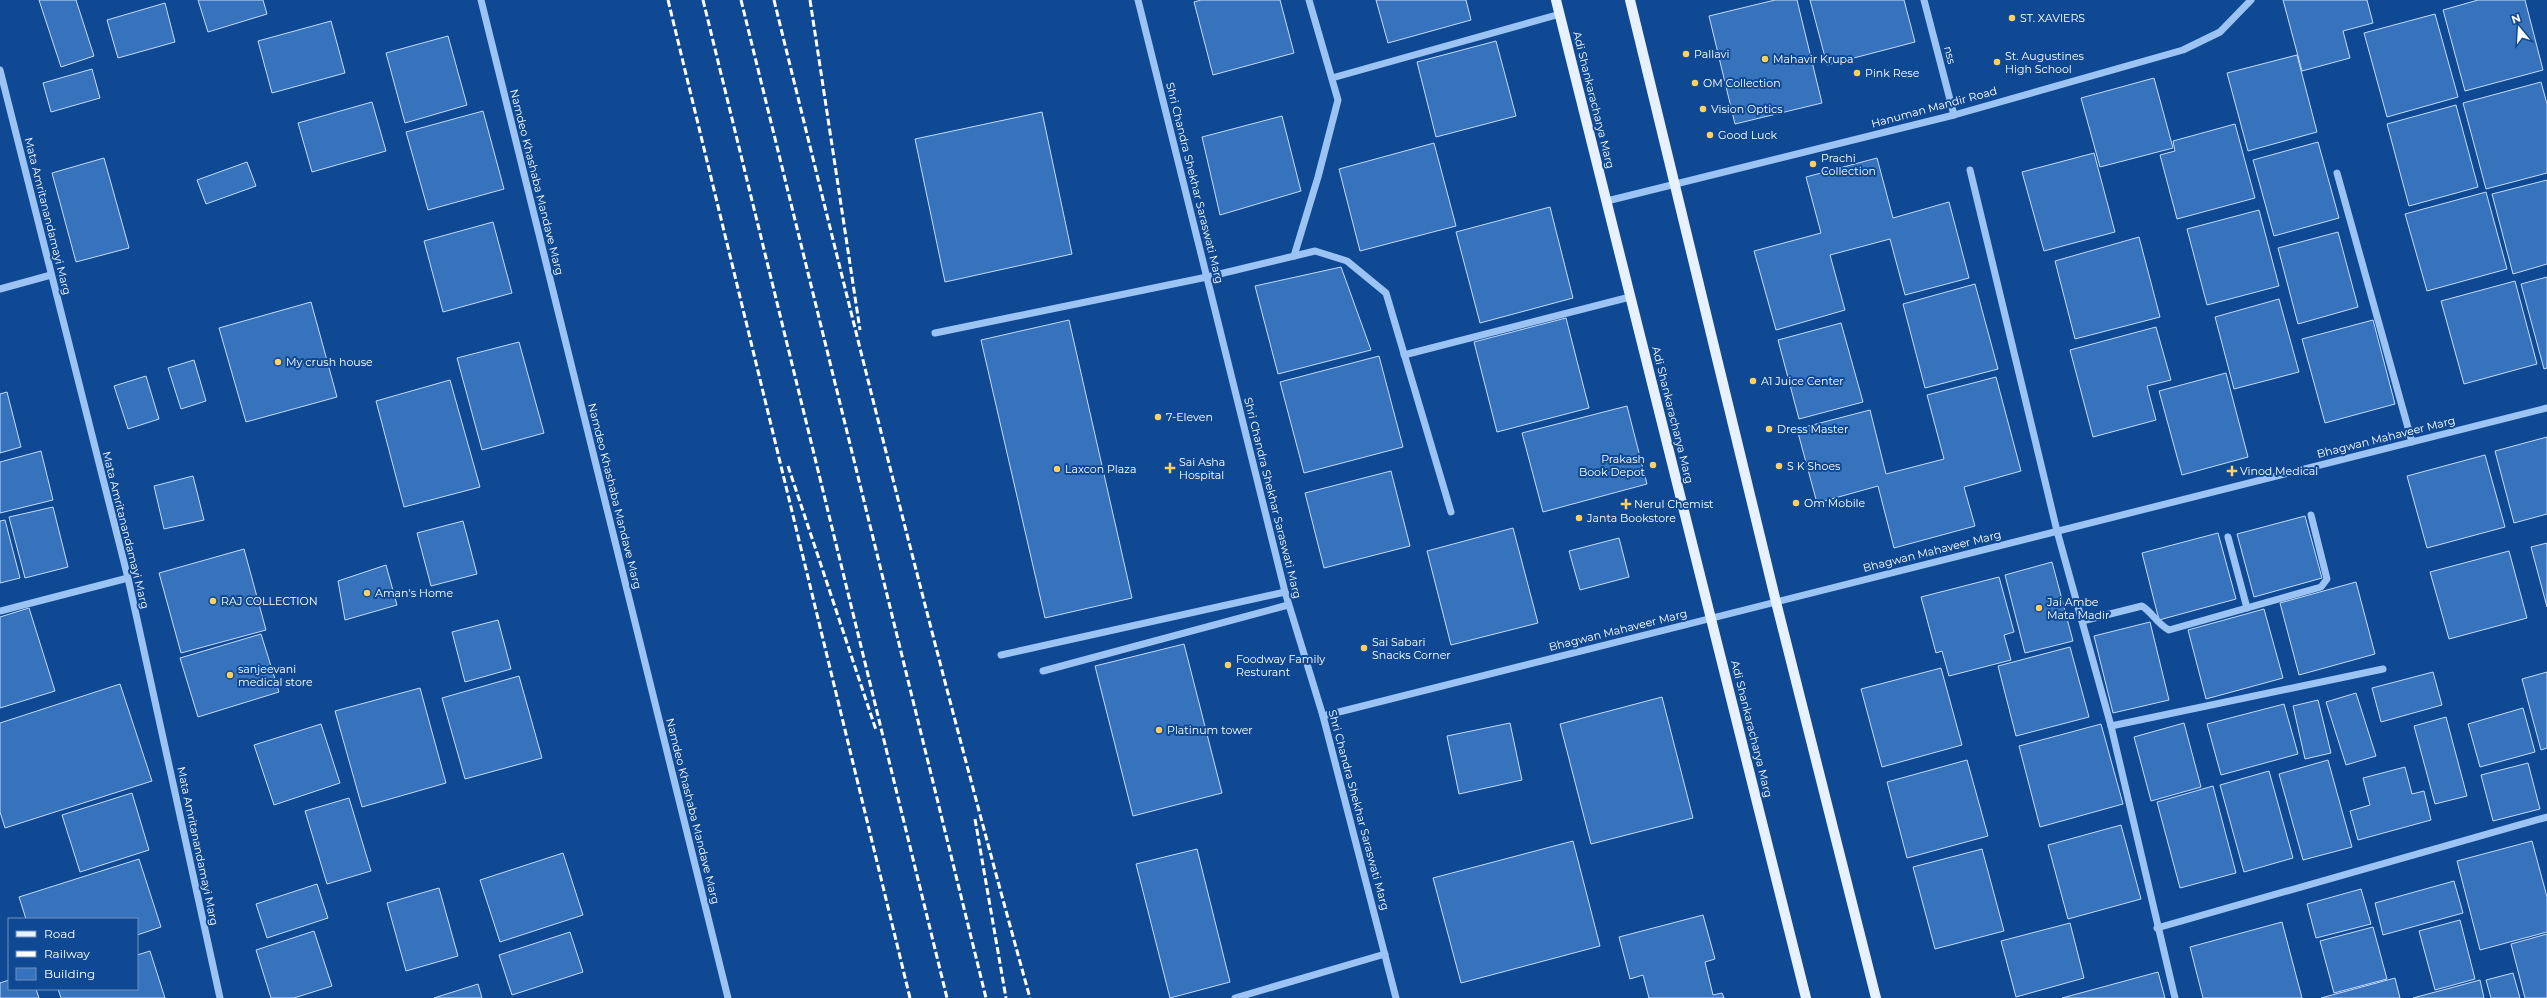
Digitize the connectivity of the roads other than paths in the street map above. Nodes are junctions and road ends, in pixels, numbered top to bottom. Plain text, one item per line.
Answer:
1 (481, 0) edge
2 (1138, 0) edge
3 (1309, 0) edge
4 (1556, 0) edge
5 (1630, 0) edge
6 (1924, 0) edge
7 (2251, 0) edge
8 (1560, 14) junction
9 (0, 70) edge
10 (1332, 78) junction
11 (1954, 115) junction
12 (1970, 170) dead end
13 (2337, 173) dead end
14 (1675, 183) junction
15 (1607, 201) junction
16 (1294, 256) junction
17 (51, 275) junction
18 (1207, 277) junction
19 (0, 289) edge
20 (1630, 297) junction
21 (935, 333) dead end
22 (1404, 355) junction
23 (2547, 408) edge
24 (2412, 442) junction
25 (1451, 512) dead end
26 (2311, 515) dead end
27 (2056, 531) junction
28 (2228, 537) dead end
29 (128, 578) junction
30 (1285, 592) junction
31 (1776, 602) junction
32 (1288, 605) junction
33 (2247, 608) junction
34 (0, 611) edge
35 (1712, 617) junction
36 (2082, 621) junction
37 (1001, 655) dead end
38 (2383, 668) dead end
39 (1043, 671) dead end
40 (1323, 716) junction
41 (2110, 726) junction
42 (2547, 817) edge
43 (2158, 928) junction
44 (1385, 954) junction
45 (220, 998) edge
46 (728, 998) edge
47 (1235, 998) edge
48 (1396, 998) edge
49 (1806, 998) edge
50 (1876, 998) edge
51 (2175, 998) edge

1 - 46 street, Namdeo Khashaba Mandave Marg
2 - 18 street, Shri Chandra Shekhar Saraswati Marg
3 - 10 street
4 - 8 main road, Adi Shankaracharya Marg
5 - 14 main road
6 - 11 street, nss
7 - 11 street, Hanuman Mandir Road
8 - 10 street
8 - 15 main road, Adi Shankaracharya Marg
9 - 17 street, Mata Amritanandamayi Marg
10 - 16 street
11 - 14 street, Hanuman Mandir Road
12 - 27 street
13 - 24 street
14 - 15 street, Hanuman Mandir Road
14 - 31 main road
15 - 20 main road, Adi Shankaracharya Marg
16 - 18 street
16 - 22 street
17 - 19 street
17 - 29 street, Mata Amritanandamayi Marg
18 - 21 street
18 - 30 street, Shri Chandra Shekhar Saraswati Marg
20 - 22 street
20 - 35 main road, Adi Shankaracharya Marg
22 - 25 street
23 - 24 street, Bhagwan Mahaveer Marg
24 - 27 street, Bhagwan Mahaveer Marg
26 - 33 street
27 - 31 street, Bhagwan Mahaveer Marg
27 - 36 street
28 - 33 street
29 - 34 street
29 - 45 street, Mata Amritanandamayi Marg
30 - 32 street, Shri Chandra Shekhar Saraswati Marg
30 - 37 street
31 - 35 street, Bhagwan Mahaveer Marg
31 - 50 main road
32 - 39 street
32 - 40 street, Shri Chandra Shekhar Saraswati Marg
33 - 36 street
35 - 40 street, Bhagwan Mahaveer Marg
35 - 49 main road, Adi Shankaracharya Marg
36 - 41 street
38 - 41 street
40 - 44 street, Shri Chandra Shekhar Saraswati Marg
41 - 43 street
42 - 43 street
43 - 51 street
44 - 47 street
44 - 48 street, Shri Chandra Shekhar Saraswati Marg

